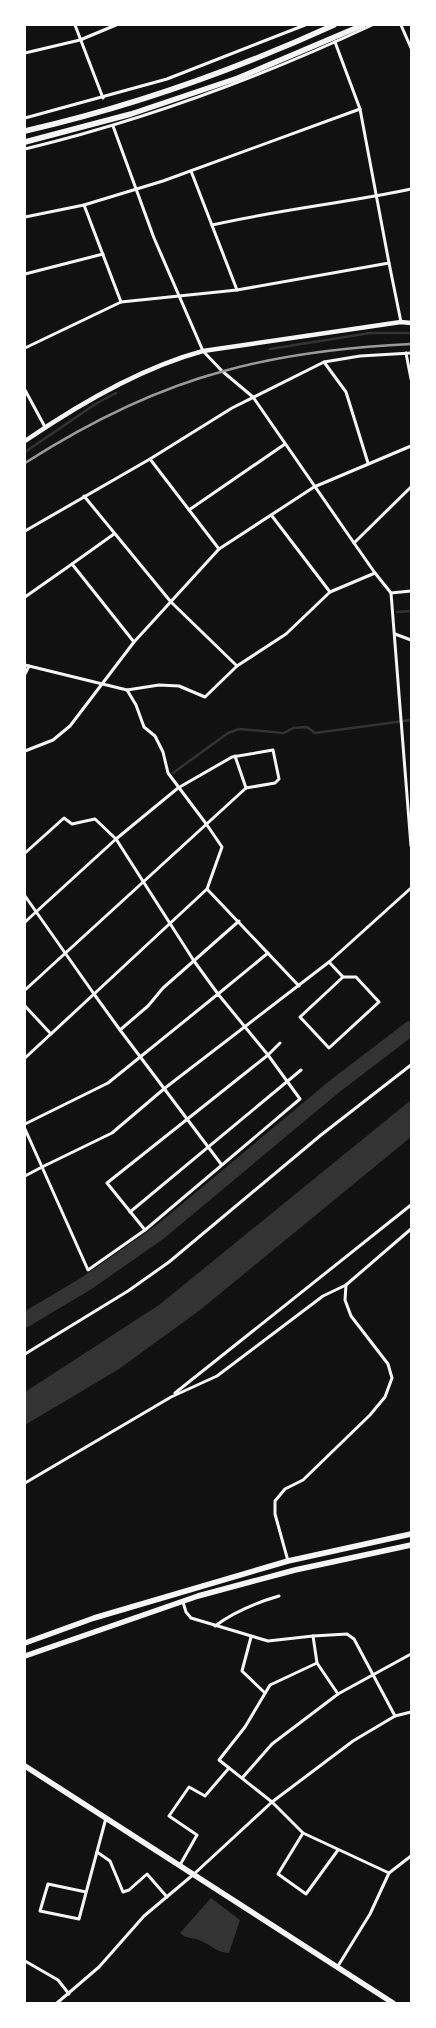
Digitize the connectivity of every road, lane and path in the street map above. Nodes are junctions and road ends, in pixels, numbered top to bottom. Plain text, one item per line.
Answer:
1 (74, 25) edge
2 (116, 25) edge
3 (304, 25) edge
4 (334, 25) edge
5 (363, 25) edge
6 (372, 25) edge
7 (401, 25) edge
8 (80, 40) junction
9 (335, 42) junction
10 (411, 48) edge
11 (25, 53) edge
12 (102, 98) junction
13 (360, 109) junction
14 (25, 118) edge
15 (113, 126) junction
16 (25, 131) edge
17 (25, 142) edge
18 (25, 149) edge
19 (191, 171) junction
20 (136, 189) junction
21 (411, 189) edge
22 (377, 196) junction
23 (84, 205) junction
24 (25, 217) edge
25 (212, 225) junction
26 (103, 254) junction
27 (389, 263) junction
28 (25, 274) edge
29 (237, 290) junction
30 (178, 295) junction
31 (121, 302) junction
32 (401, 322) junction
33 (411, 323) edge
34 (25, 348) edge
35 (203, 351) junction
36 (406, 353) junction
37 (411, 353) edge
38 (324, 362) junction
39 (411, 379) edge
40 (25, 390) edge
41 (253, 397) junction
42 (45, 427) junction
43 (25, 441) edge
44 (285, 444) junction
45 (411, 446) edge
46 (150, 459) junction
47 (368, 463) junction
48 (314, 487) junction
49 (411, 487) edge
50 (84, 496) junction
51 (189, 510) junction
52 (272, 516) junction
53 (25, 531) edge
54 (114, 534) junction
55 (354, 543) junction
56 (219, 549) junction
57 (72, 564) junction
58 (376, 573) junction
59 (411, 591) edge
60 (330, 592) junction
61 (391, 593) junction
62 (25, 598) edge
63 (171, 602) junction
64 (395, 634) junction
65 (411, 640) edge
66 (134, 642) junction
67 (27, 666) edge
68 (237, 666) junction
69 (25, 674) edge
70 (102, 683) junction
71 (127, 690) junction
72 (25, 751) edge
73 (235, 756) junction
74 (178, 788) junction
75 (246, 788) junction
76 (207, 825) junction
77 (116, 838) junction
78 (411, 846) edge
79 (25, 853) edge
80 (144, 882) junction
81 (411, 888) edge
82 (207, 889) junction
83 (25, 896) edge
84 (36, 912) junction
85 (239, 921) junction
86 (25, 922) edge
87 (172, 924) junction
88 (66, 953) junction
89 (268, 953) junction
90 (194, 961) junction
91 (329, 962) junction
92 (343, 977) junction
93 (299, 986) junction
94 (25, 990) edge
95 (94, 994) junction
96 (218, 994) junction
97 (25, 1006) edge
98 (245, 1027) junction
99 (120, 1030) junction
100 (51, 1034) junction
101 (280, 1043) dead end
102 (268, 1055) junction
103 (140, 1056) junction
104 (25, 1058) edge
105 (411, 1065) edge
106 (301, 1070) dead end
107 (287, 1082) junction
108 (165, 1088) junction
109 (188, 1120) junction
110 (25, 1124) edge
111 (25, 1129) edge
112 (208, 1147) junction
113 (221, 1164) junction
114 (42, 1167) junction
115 (25, 1176) edge
116 (411, 1205) edge
117 (130, 1212) junction
118 (145, 1230) junction
119 (411, 1230) edge
120 (346, 1285) junction
121 (25, 1354) edge
122 (171, 1396) junction
123 (25, 1483) edge
124 (411, 1534) edge
125 (411, 1546) edge
126 (288, 1561) junction
127 (279, 1596) dead end
128 (183, 1601) junction
129 (215, 1626) junction
130 (313, 1636) junction
131 (251, 1637) junction
132 (25, 1643) edge
133 (411, 1654) edge
134 (25, 1656) edge
135 (317, 1663) junction
136 (374, 1674) junction
137 (264, 1693) junction
138 (338, 1694) junction
139 (411, 1712) edge
140 (395, 1716) junction
141 (25, 1766) edge
142 (229, 1768) junction
143 (243, 1777) junction
144 (272, 1802) junction
145 (106, 1818) junction
146 (304, 1833) junction
147 (338, 1850) junction
148 (97, 1852) junction
149 (411, 1856) edge
150 (180, 1865) junction
151 (389, 1873) junction
152 (194, 1874) junction
153 (86, 1892) junction
154 (167, 1897) junction
155 (25, 1961) edge
156 (338, 1966) junction
157 (69, 1994) junction
158 (57, 2003) edge
159 (393, 2003) edge

1 - 8 street
2 - 8 street
3 - 12 street
4 - 16 main road
5 - 17 main road
6 - 9 street
7 - 10 street
8 - 11 street
8 - 12 street
9 - 13 street
9 - 15 street
12 - 14 street
13 - 19 street
13 - 22 street
15 - 18 street
15 - 20 street
19 - 20 street
19 - 25 street
20 - 23 street
20 - 30 street
21 - 22 street
22 - 25 street
22 - 27 street
23 - 24 street
23 - 26 street
25 - 29 street
26 - 28 street
26 - 31 street
27 - 29 street
27 - 32 street
29 - 30 street
30 - 31 street
30 - 35 street
31 - 34 street
32 - 33 street
32 - 35 street
35 - 41 street
35 - 42 street
36 - 37 street
36 - 38 street
36 - 39 street
38 - 41 street
38 - 47 street
40 - 42 street
41 - 44 street
41 - 46 street
42 - 43 street
44 - 48 street
44 - 51 street
45 - 47 street
46 - 50 street
46 - 51 street
47 - 48 street
48 - 52 street
48 - 55 street
49 - 55 street
50 - 53 street
50 - 54 street
51 - 56 street
52 - 56 street
52 - 60 street
54 - 57 street
54 - 63 street
55 - 58 street
56 - 63 street
57 - 62 street
57 - 66 street
58 - 60 street
58 - 61 street
59 - 61 street
60 - 68 street
61 - 64 street
63 - 66 street
63 - 68 street
64 - 65 street
64 - 78 street
66 - 70 street
67 - 69 street
67 - 70 street
68 - 71 street
70 - 71 street
70 - 72 street
71 - 74 street
73 - 74 street
73 - 75 street
73 - 75 street
74 - 76 street
74 - 77 street
75 - 76 street
76 - 80 street
76 - 82 street
77 - 79 street
77 - 80 street
77 - 84 street
80 - 87 street
80 - 88 street
81 - 91 street
82 - 85 street
82 - 87 street
83 - 84 street
84 - 86 street
84 - 88 street
85 - 89 street
85 - 90 street
87 - 90 street
87 - 95 street
88 - 94 street
88 - 95 street
89 - 93 street
89 - 96 street
90 - 96 street
90 - 99 street
91 - 92 street
91 - 93 street
92 - 92 street
93 - 98 street
95 - 99 street
95 - 100 street
96 - 98 street
96 - 103 street
97 - 100 street
98 - 102 street
98 - 108 street
99 - 103 street
100 - 104 street
101 - 102 street
102 - 107 street
102 - 109 street
103 - 108 street
103 - 110 street
105 - 121 street
106 - 107 street
107 - 112 street
107 - 113 street
108 - 109 street
108 - 114 street
109 - 112 street
109 - 117 street
111 - 114 street
112 - 113 street
112 - 117 street
113 - 118 street
114 - 115 street
114 - 118 street
116 - 122 street
117 - 118 street
119 - 120 street
120 - 122 street
120 - 126 street
122 - 123 street
124 - 126 main road
125 - 128 main road
126 - 132 main road
127 - 129 street
128 - 129 street
128 - 134 main road
129 - 131 street
130 - 131 street
130 - 135 street
130 - 136 street
131 - 137 street
133 - 136 street
135 - 137 street
135 - 138 street
136 - 138 street
136 - 140 street
137 - 142 street
138 - 143 street
139 - 140 street
140 - 144 street
141 - 145 main road
142 - 143 street
142 - 150 street
143 - 144 street
144 - 146 street
144 - 152 street
145 - 148 street
145 - 150 main road
146 - 147 street
146 - 147 street
147 - 151 street
148 - 153 street
148 - 154 street
149 - 151 street
150 - 152 main road
151 - 156 street
152 - 154 street
152 - 156 main road
153 - 153 street
154 - 157 street
155 - 157 street
156 - 159 main road
157 - 158 street

